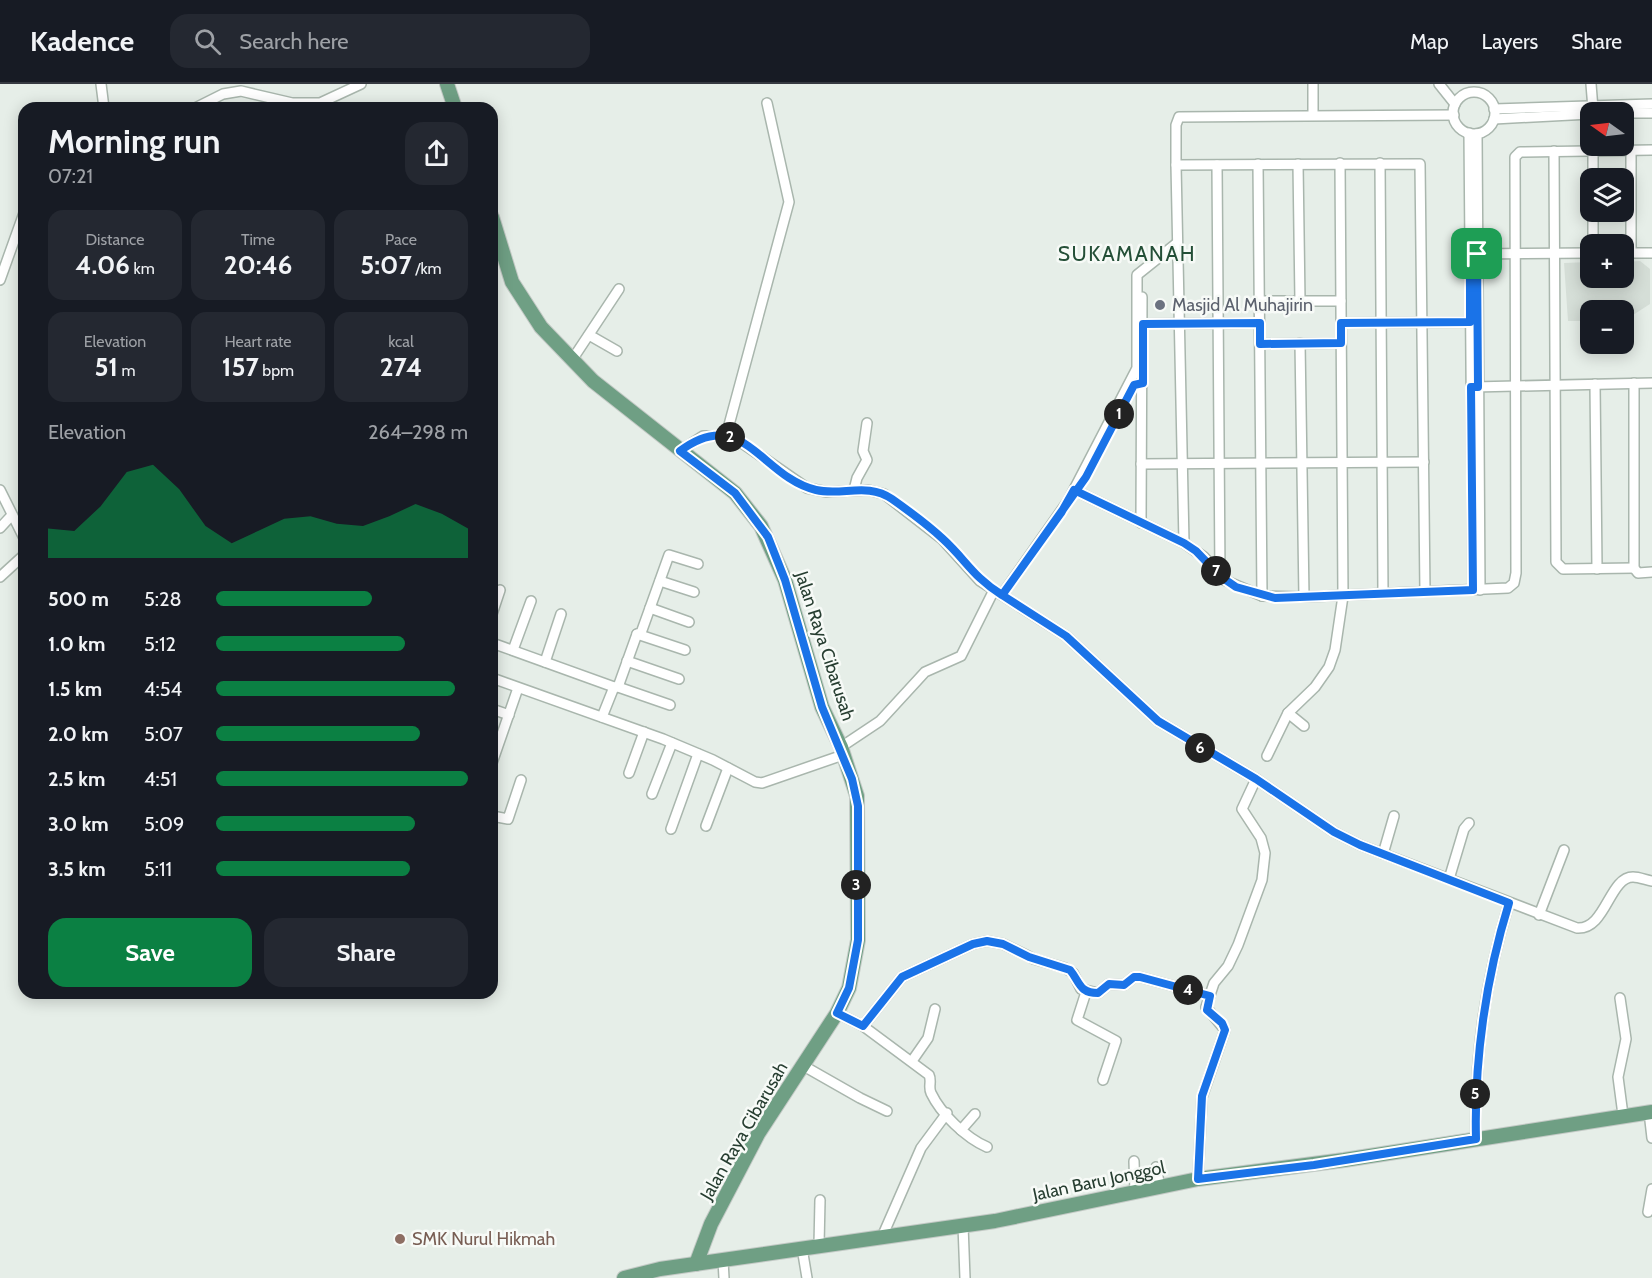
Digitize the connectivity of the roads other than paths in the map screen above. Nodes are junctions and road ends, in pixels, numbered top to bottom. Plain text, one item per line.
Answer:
1 (101, 84) edge
2 (361, 84) edge
3 (447, 84) edge
4 (1313, 84) edge
5 (1439, 84) edge
6 (1592, 84) edge
7 (1472, 88) edge
8 (103, 102) edge
9 (207, 102) edge
10 (288, 102) edge
11 (322, 102) edge
12 (453, 102) edge
13 (1592, 102) edge
14 (767, 103) dead end
15 (1455, 104) junction
16 (1652, 104) edge
17 (1634, 106) edge
18 (1267, 110) dead end
19 (1580, 110) edge
20 (1313, 112) junction
21 (1634, 113) edge
22 (1652, 113) edge
23 (1494, 114) junction
24 (1454, 115) junction
25 (1473, 133) junction
26 (1580, 149) edge
27 (1652, 150) edge
28 (1554, 151) junction
29 (1634, 151) edge
30 (1631, 156) edge
31 (1340, 163) junction
32 (1380, 163) junction
33 (1258, 164) junction
34 (1298, 164) junction
35 (1176, 165) junction
36 (1217, 165) junction
37 (18, 224) edge
38 (1628, 234) edge
39 (498, 238) edge
40 (1177, 247) junction
41 (4, 248) edge
42 (1634, 253) edge
43 (1652, 253) edge
44 (1473, 254) junction
45 (1516, 254) junction
46 (1555, 254) junction
47 (1580, 254) edge
48 (0, 280) edge
49 (619, 289) dead end
50 (1300, 301) junction
51 (1341, 301) junction
52 (1259, 302) junction
53 (1424, 322) junction
54 (1474, 322) junction
55 (1260, 323) junction
56 (1341, 323) junction
57 (1381, 323) junction
58 (1143, 324) junction
59 (1178, 324) junction
60 (1218, 324) junction
61 (589, 335) junction
62 (1300, 343) junction
63 (1341, 343) junction
64 (1260, 344) junction
65 (617, 351) dead end
66 (572, 360) junction
67 (1143, 383) junction
68 (1634, 383) junction
69 (1652, 383) edge
70 (1594, 384) junction
71 (1556, 385) junction
72 (1518, 386) junction
73 (1475, 387) junction
74 (867, 423) dead end
75 (726, 436) junction
76 (680, 451) junction
77 (1381, 462) junction
78 (1424, 462) junction
79 (1220, 463) junction
80 (1261, 463) junction
81 (1302, 463) junction
82 (1342, 463) junction
83 (1141, 464) junction
84 (1180, 464) junction
85 (0, 490) edge
86 (854, 490) junction
87 (1074, 490) junction
88 (12, 515) junction
89 (1141, 523) junction
90 (18, 526) edge
91 (0, 528) edge
92 (1184, 543) junction
93 (0, 560) edge
94 (18, 560) edge
95 (698, 564) dead end
96 (8, 568) junction
97 (1634, 568) junction
98 (1597, 569) junction
99 (1652, 572) edge
100 (1220, 576) junction
101 (0, 577) edge
102 (660, 581) junction
103 (500, 590) dead end
104 (1476, 590) junction
105 (694, 592) dead end
106 (1425, 592) junction
107 (998, 593) junction
108 (1383, 593) junction
109 (498, 596) edge
110 (1262, 596) junction
111 (1343, 596) junction
112 (1304, 597) junction
113 (531, 601) dead end
114 (650, 608) junction
115 (561, 614) dead end
116 (689, 622) dead end
117 (637, 634) junction
118 (498, 645) edge
119 (513, 650) junction
120 (685, 650) dead end
121 (627, 661) junction
122 (545, 662) junction
123 (679, 679) dead end
124 (498, 680) edge
125 (616, 687) junction
126 (518, 688) junction
127 (670, 705) dead end
128 (498, 711) edge
129 (1288, 712) junction
130 (509, 715) junction
131 (602, 717) junction
132 (1304, 726) dead end
133 (644, 732) junction
134 (498, 736) edge
135 (672, 743) junction
136 (842, 751) junction
137 (698, 754) junction
138 (1267, 756) dead end
139 (728, 768) junction
140 (629, 773) dead end
141 (1256, 779) junction
142 (521, 780) dead end
143 (652, 794) dead end
144 (1394, 816) dead end
145 (498, 817) edge
146 (1469, 824) dead end
147 (706, 826) dead end
148 (671, 829) dead end
149 (1564, 850) dead end
150 (1383, 854) junction
151 (1449, 879) junction
152 (1652, 881) edge
153 (1509, 903) junction
154 (1539, 915) junction
155 (1086, 992) junction
156 (1210, 996) junction
157 (1620, 998) dead end
158 (935, 1009) dead end
159 (837, 1013) junction
160 (863, 1026) junction
161 (912, 1061) junction
162 (802, 1065) junction
163 (1103, 1080) dead end
164 (887, 1110) dead end
165 (1650, 1112) edge
166 (947, 1113) junction
167 (975, 1114) dead end
168 (1623, 1115) junction
169 (961, 1130) junction
170 (1652, 1138) edge
171 (1476, 1139) junction
172 (987, 1147) dead end
173 (1134, 1161) dead end
174 (1156, 1167) dead end
175 (1198, 1179) junction
176 (1160, 1187) junction
177 (1652, 1189) edge
178 (1135, 1193) junction
179 (819, 1200) dead end
180 (1648, 1212) dead end
181 (963, 1225) junction
182 (882, 1237) junction
183 (819, 1245) junction
184 (802, 1248) junction
185 (723, 1260) junction
186 (696, 1264) junction
187 (624, 1278) edge
188 (724, 1278) edge
189 (807, 1278) edge
190 (965, 1278) edge

1 - 8 street
2 - 11 street
3 - 12 main road
4 - 20 street
5 - 15 street
6 - 13 street
7 - 15 street
7 - 23 street
9 - 10 street
14 - 75 street
15 - 24 street
16 - 17 street
18 - 20 street
19 - 23 street
20 - 24 street
20 - 35 street
21 - 22 street
23 - 25 street
24 - 25 street
25 - 44 street
26 - 28 street
27 - 29 street
28 - 45 street
28 - 46 street
30 - 38 street
31 - 32 street
31 - 34 street
31 - 51 street
32 - 53 street
32 - 57 street
33 - 34 street
33 - 36 street
33 - 52 street
34 - 50 street
35 - 36 street
35 - 40 street
36 - 60 street
37 - 41 street
39 - 66 main road, Jalan Raya Cibarusah
40 - 58 street
40 - 59 street
40 - 87 street
41 - 48 street
42 - 43 street
44 - 45 street
44 - 54 street
45 - 46 street
45 - 72 street
46 - 47 street
46 - 71 street
49 - 61 street
50 - 51 street
50 - 52 street
51 - 56 street
52 - 55 street
53 - 54 street
53 - 57 street
53 - 78 street
54 - 73 street
55 - 60 street
55 - 64 street
56 - 57 street
56 - 63 street
57 - 77 street
58 - 59 street
58 - 67 street
59 - 60 street
59 - 84 street
60 - 79 street
61 - 65 street
61 - 66 street
62 - 63 street
62 - 64 street
62 - 81 street
63 - 82 street
64 - 80 street
66 - 76 main road, Jalan Raya Cibarusah
67 - 83 street
67 - 87 street
68 - 69 street
68 - 70 street
68 - 97 street
70 - 71 street
70 - 98 street
71 - 72 street
71 - 98 street
72 - 73 street
72 - 104 street
73 - 104 street
74 - 86 street
75 - 76 street
75 - 86 street
76 - 136 main road, Jalan Raya Cibarusah
77 - 78 street
77 - 82 street
77 - 108 street
78 - 106 street
79 - 80 street
79 - 84 street
79 - 100 street
80 - 81 street
80 - 110 street
81 - 82 street
81 - 112 street
82 - 111 street
83 - 84 street
83 - 89 street
84 - 92 street
85 - 88 street
86 - 107 street
87 - 89 street
87 - 107 street
88 - 90 street
88 - 91 street
89 - 92 street
92 - 100 street
93 - 96 street
94 - 96 street
95 - 102 street
96 - 101 street
97 - 98 street
97 - 99 street
100 - 110 street
102 - 105 street
102 - 114 street
103 - 109 street
104 - 106 street
106 - 108 street
107 - 136 street
107 - 141 street
108 - 111 street
110 - 112 street
111 - 112 street
111 - 129 street
113 - 119 street
114 - 116 street
114 - 117 street
115 - 122 street
117 - 120 street
117 - 121 street
118 - 119 street
119 - 122 street
121 - 123 street
121 - 125 street
122 - 125 street
124 - 126 street
125 - 127 street
125 - 131 street
126 - 130 street
126 - 131 street
128 - 130 street
129 - 132 street
129 - 138 street
130 - 134 street
131 - 133 street
133 - 135 street
133 - 140 street
135 - 137 street
135 - 143 street
136 - 139 street
136 - 159 main road, Jalan Raya Cibarusah
137 - 139 street
137 - 148 street
139 - 147 street
141 - 150 street
141 - 156 street
142 - 145 street
144 - 150 street
146 - 151 street
149 - 154 street
150 - 151 street
151 - 153 street
152 - 154 street
153 - 154 street
153 - 171 street
155 - 156 street
155 - 160 street
155 - 163 street
156 - 175 street
157 - 168 street
158 - 161 street
159 - 160 street
159 - 162 main road, Jalan Raya Cibarusah
160 - 161 street
161 - 166 street
162 - 164 street
162 - 186 main road, Jalan Raya Cibarusah
165 - 168 main road, Jalan Baru Jonggol
165 - 170 street
166 - 169 street
166 - 182 street
167 - 169 street
168 - 171 main road, Jalan Baru Jonggol
169 - 172 street
171 - 175 main road, Jalan Baru Jonggol
173 - 178 street
174 - 176 street
175 - 176 main road, Jalan Baru Jonggol
176 - 178 main road, Jalan Baru Jonggol
177 - 180 street
178 - 181 main road, Jalan Baru Jonggol
179 - 183 street
181 - 182 main road, Jalan Baru Jonggol
181 - 190 street
182 - 183 main road, Jalan Baru Jonggol
183 - 184 main road, Jalan Baru Jonggol
184 - 185 main road, Jalan Baru Jonggol
184 - 189 street
185 - 186 main road, Jalan Baru Jonggol
185 - 188 street
186 - 187 main road, Jalan Baru Jonggol

